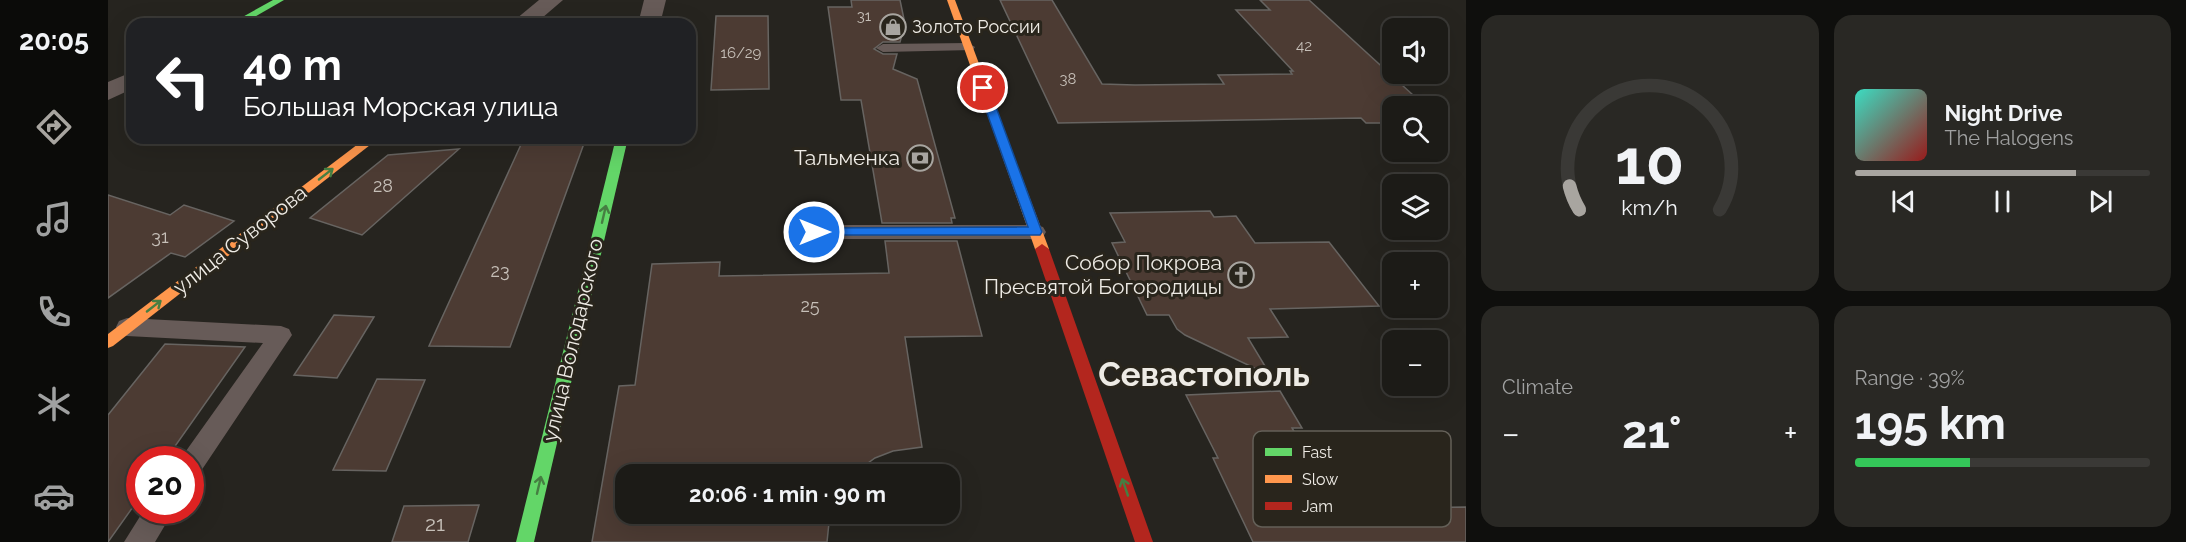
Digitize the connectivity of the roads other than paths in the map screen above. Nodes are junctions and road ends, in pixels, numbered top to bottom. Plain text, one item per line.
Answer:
1 (280, 0) edge
2 (552, 0) edge
3 (655, 0) edge
4 (951, 0) edge
5 (246, 18) edge
6 (529, 18) edge
7 (650, 18) edge
8 (968, 47) junction
9 (883, 48) dead end
10 (126, 82) edge
11 (108, 92) edge
12 (365, 144) edge
13 (621, 144) edge
14 (814, 232) dead end
15 (1036, 232) junction
16 (127, 327) junction
17 (108, 342) edge
18 (204, 446) edge
19 (150, 524) edge
20 (138, 542) edge
21 (525, 542) edge
22 (1144, 542) edge

1 - 5 street
2 - 6 street
3 - 7 street
4 - 8 street
8 - 9 lane
8 - 15 street
10 - 11 street
16 -> 12 street, улица Суворова
21 -> 13 street, улица Володарского
14 - 15 lane
22 -> 15 street
16 - 17 street, улица Суворова
16 - 18 lane
19 - 20 lane

